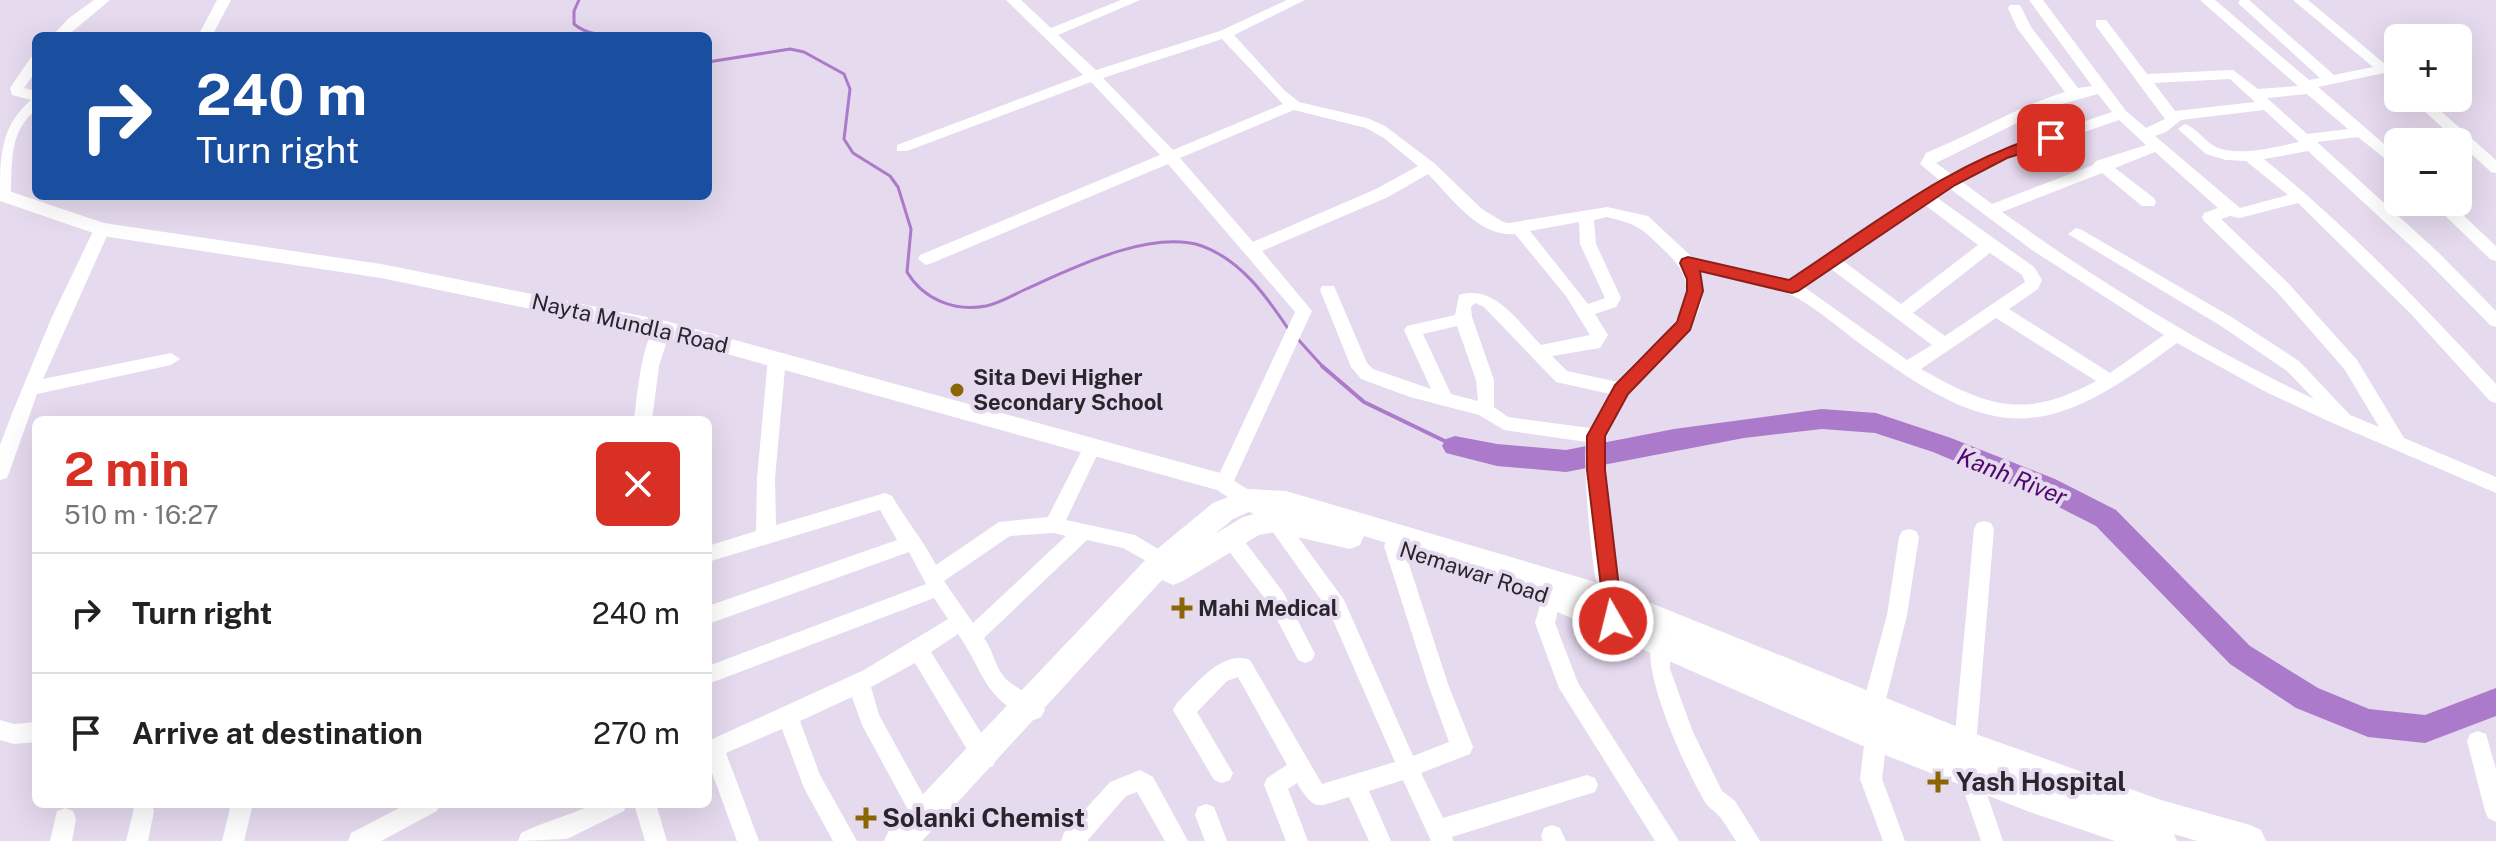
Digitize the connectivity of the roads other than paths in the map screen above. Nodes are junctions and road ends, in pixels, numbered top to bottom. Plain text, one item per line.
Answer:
1 (103, 0) edge
2 (224, 0) edge
3 (1013, 0) edge
4 (1133, 0) edge
5 (1298, 0) edge
6 (2036, 0) edge
7 (2207, 0) edge
8 (2300, 0) edge
9 (2245, 3) dead end
10 (2015, 8) dead end
11 (2101, 23) dead end
12 (63, 32) edge
13 (207, 32) edge
14 (1048, 34) junction
15 (1225, 34) junction
16 (32, 66) edge
17 (2384, 69) joint
18 (1093, 76) junction
19 (2145, 79) junction
20 (2332, 81) junction
21 (2309, 87) junction
22 (2100, 89) junction
23 (2073, 92) junction
24 (2262, 100) junction
25 (32, 103) edge
26 (1294, 105) junction
27 (32, 106) edge
28 (2433, 112) edge
29 (2121, 114) junction
30 (2172, 116) junction
31 (2185, 129) dead end
32 (2361, 132) junction
33 (2144, 134) junction
34 (2308, 142) junction
35 (2157, 146) junction
36 (902, 148) dead end
37 (2384, 152) edge
38 (2248, 154) junction
39 (1170, 156) junction
40 (2101, 165) junction
41 (1429, 167) junction
42 (2496, 168) edge
43 (1949, 181) junction
44 (2, 194) edge
45 (2301, 197) junction
46 (1927, 198) junction
47 (2148, 202) dead end
48 (2230, 210) junction
49 (1990, 211) junction
50 (1586, 216) junction
51 (2454, 216) edge
52 (1519, 228) junction
53 (102, 229) junction
54 (2076, 234) dead end
55 (1990, 244) junction
56 (1252, 249) junction
57 (2496, 255) edge
58 (926, 259) dead end
59 (1832, 261) junction
60 (1692, 271) junction
61 (1785, 284) junction
62 (1328, 290) dead end
63 (1995, 309) junction
64 (1585, 311) junction
65 (1901, 313) junction
66 (1463, 319) junction
67 (2496, 321) edge
68 (662, 328) junction
69 (2176, 335) junction
70 (1945, 345) junction
71 (1536, 352) junction
72 (777, 358) junction
73 (171, 359) dead end
74 (1907, 369) junction
75 (2111, 382) junction
76 (32, 388) junction
77 (1621, 389) junction
78 (2496, 396) edge
79 (1444, 398) junction
80 (1485, 410) junction
81 (644, 416) edge
82 (2349, 424) junction
83 (1596, 436) junction
84 (6, 437) edge
85 (2398, 443) junction
86 (1092, 447) junction
87 (0, 473) edge
88 (1224, 483) junction
89 (2496, 485) edge
90 (1249, 500) junction
91 (1275, 521) junction
92 (1054, 525) junction
93 (1984, 529) dead end
94 (1083, 532) junction
95 (766, 536) junction
96 (1229, 536) junction
97 (1909, 537) dead end
98 (914, 542) junction
99 (1394, 546) junction
100 (712, 553) edge
101 (1168, 566) junction
102 (936, 582) junction
103 (1551, 597) junction
104 (1611, 610) junction
105 (712, 614) edge
106 (967, 629) junction
107 (1660, 643) junction
108 (920, 652) junction
109 (1305, 654) dead end
110 (712, 673) edge
111 (859, 683) junction
112 (1873, 707) junction
113 (1032, 708) junction
114 (788, 716) junction
115 (0, 730) edge
116 (32, 732) edge
117 (1876, 737) junction
118 (2478, 741) dead end
119 (712, 750) edge
120 (712, 752) edge
121 (1967, 758) junction
122 (985, 759) junction
123 (1408, 768) junction
124 (1301, 769) junction
125 (1222, 773) dead end
126 (1355, 785) junction
127 (1587, 785) dead end
128 (241, 808) edge
129 (421, 808) edge
130 (610, 808) edge
131 (646, 808) edge
132 (143, 811) dead end
133 (2496, 811) edge
134 (1206, 815) dead end
135 (924, 828) edge
136 (2159, 834) edge
137 (568, 835) edge
138 (1439, 836) edge
139 (137, 841) edge
140 (233, 841) edge
141 (359, 841) edge
142 (529, 841) edge
143 (656, 841) edge
144 (748, 841) edge
145 (846, 841) edge
146 (900, 841) edge
147 (1072, 841) edge
148 (1177, 841) edge
149 (1216, 841) edge
150 (1297, 841) edge
151 (1380, 841) edge
152 (1668, 841) edge
153 (1749, 841) edge
154 (1894, 841) edge
155 (1992, 841) edge
156 (2250, 841) edge

1 - 12 street
2 - 13 street
3 - 14 street
4 - 14 street
5 - 15 street
6 - 22 street
7 - 21 street
8 - 17 street
9 - 20 street
10 - 23 street
11 - 19 street
14 - 18 street
15 - 18 street
15 - 26 street
16 - 25 street
17 - 20 street
18 - 36 street
18 - 39 street
19 - 24 street
19 - 30 street
20 - 21 street
21 - 24 street
21 - 32 street
22 - 23 street
22 - 29 street
23 - 43 street
24 - 30 street
24 - 34 street
26 - 39 street
26 - 41 street
27 - 44 street
28 - 42 street
29 - 33 street
29 - 43 street
30 - 33 street
31 - 38 street
32 - 34 street
32 - 37 street
33 - 35 street
34 - 38 street
34 - 67 street
35 - 40 street
35 - 48 street
38 - 45 street
39 - 56 street
39 - 58 street
40 - 47 street
40 - 49 street
41 - 52 street
41 - 56 street
43 - 46 street
43 - 49 street
44 - 53 main road, Nayta Mundla Road
45 - 48 street
45 - 78 street
46 - 55 street
46 - 59 street
48 - 85 street
49 - 69 street
50 - 52 street
50 - 60 street
50 - 64 street
51 - 57 street
52 - 64 street
53 - 68 main road, Nayta Mundla Road
53 - 76 street
54 - 82 street
55 - 63 street
55 - 65 street
56 - 88 street
59 - 61 street
59 - 65 street
60 - 61 street
60 - 77 street
61 - 74 street
62 - 79 street
63 - 70 street
63 - 75 street
64 - 71 street
65 - 70 street
66 - 71 street
66 - 79 street
66 - 80 street
68 - 72 main road, Nayta Mundla Road
68 - 81 street
69 - 75 street
69 - 82 street
70 - 74 street
71 - 77 street
72 - 86 main road, Nayta Mundla Road
72 - 95 street
73 - 76 street
74 - 75 street
76 - 84 street
77 - 83 street
79 - 80 street
80 - 83 street
82 - 85 street
83 - 104 street
84 - 87 street
85 - 89 street
86 - 88 main road, Nayta Mundla Road
86 - 92 street
88 - 90 main road, Nayta Mundla Road
90 - 91 main road, Nayta Mundla Road
90 - 101 highway, Nemawar Road
90 - 104 highway
91 - 96 highway, Nemawar Road
91 - 99 highway, Nemawar Road
91 - 123 street
92 - 94 street
92 - 102 street
93 - 121 street
94 - 101 street
94 - 106 street
95 - 98 street
95 - 100 street
96 - 101 highway, Nemawar Road
96 - 109 street
97 - 112 street
98 - 102 street
98 - 105 street
99 - 103 highway, Nemawar Road
99 - 123 street
101 - 113 highway, Nemawar Road
102 - 106 street
102 - 110 street
103 - 104 highway, Nemawar Road
103 - 152 street
104 - 107 highway, Nemawar Road
104 - 112 highway
106 - 108 street
106 - 113 street
107 - 117 highway, Nemawar Road
107 - 153 street
108 - 111 street
108 - 122 street
111 - 114 street
111 - 135 street
112 - 117 street
112 - 121 highway
113 - 122 highway, Nemawar Road
114 - 119 street
114 - 145 street
115 - 116 street
117 - 121 highway, Nemawar Road
117 - 154 street
118 - 133 street
120 - 144 street
121 - 136 highway, Nemawar Road
121 - 155 street
122 - 135 highway, Nemawar Road
123 - 126 street
123 - 138 street
124 - 125 street
124 - 126 street
124 - 150 street
126 - 151 street
127 - 138 street
128 - 140 street
129 - 141 street
130 - 137 street
131 - 143 street
132 - 139 street
134 - 149 street
135 - 146 highway, Nemawar Road
136 - 156 highway, Nemawar Road
137 - 142 street
147 - 148 street

